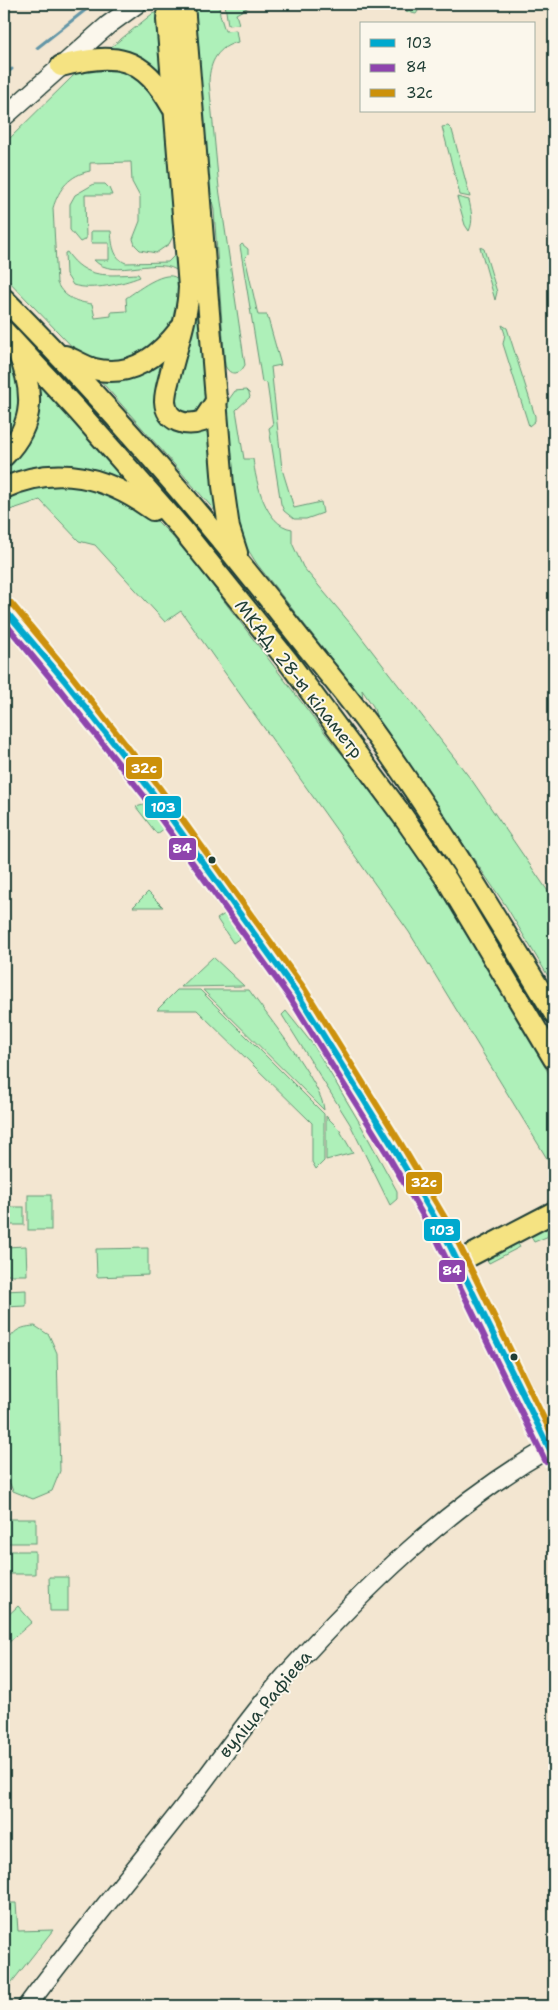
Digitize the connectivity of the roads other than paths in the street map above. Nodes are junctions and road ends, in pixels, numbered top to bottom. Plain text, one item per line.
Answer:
1 (137, 4) edge
2 (168, 4) edge
3 (184, 4) edge
4 (61, 66) junction
5 (174, 111) junction
6 (4, 117) edge
7 (4, 299) edge
8 (182, 327) junction
9 (8, 335) edge
10 (56, 351) junction
11 (217, 400) junction
12 (4, 456) edge
13 (4, 488) edge
14 (182, 530) junction
15 (245, 568) junction
16 (4, 609) edge
17 (554, 1013) edge
18 (554, 1059) edge
19 (554, 1212) edge
20 (458, 1262) junction
21 (552, 1453) edge
22 (26, 2006) edge

1 - 4 main road
2 - 5 highway
3 - 11 highway
4 - 5 highway
4 - 6 main road
5 - 8 highway
7 - 10 highway, МКАД, 28-ы кіламетр
8 - 10 highway
8 - 11 highway
9 - 12 highway
9 - 14 highway, МКАД, 28-ы кіламетр
10 - 15 highway, МКАД, 28-ы кіламетр
11 - 15 highway
13 - 14 highway
14 - 18 highway, МКАД, 28-ы кіламетр
15 - 17 highway, МКАД, 28-ы кіламетр
16 - 20 main road
19 - 20 highway
20 - 21 main road
21 - 22 main road, вуліца Рафіева

